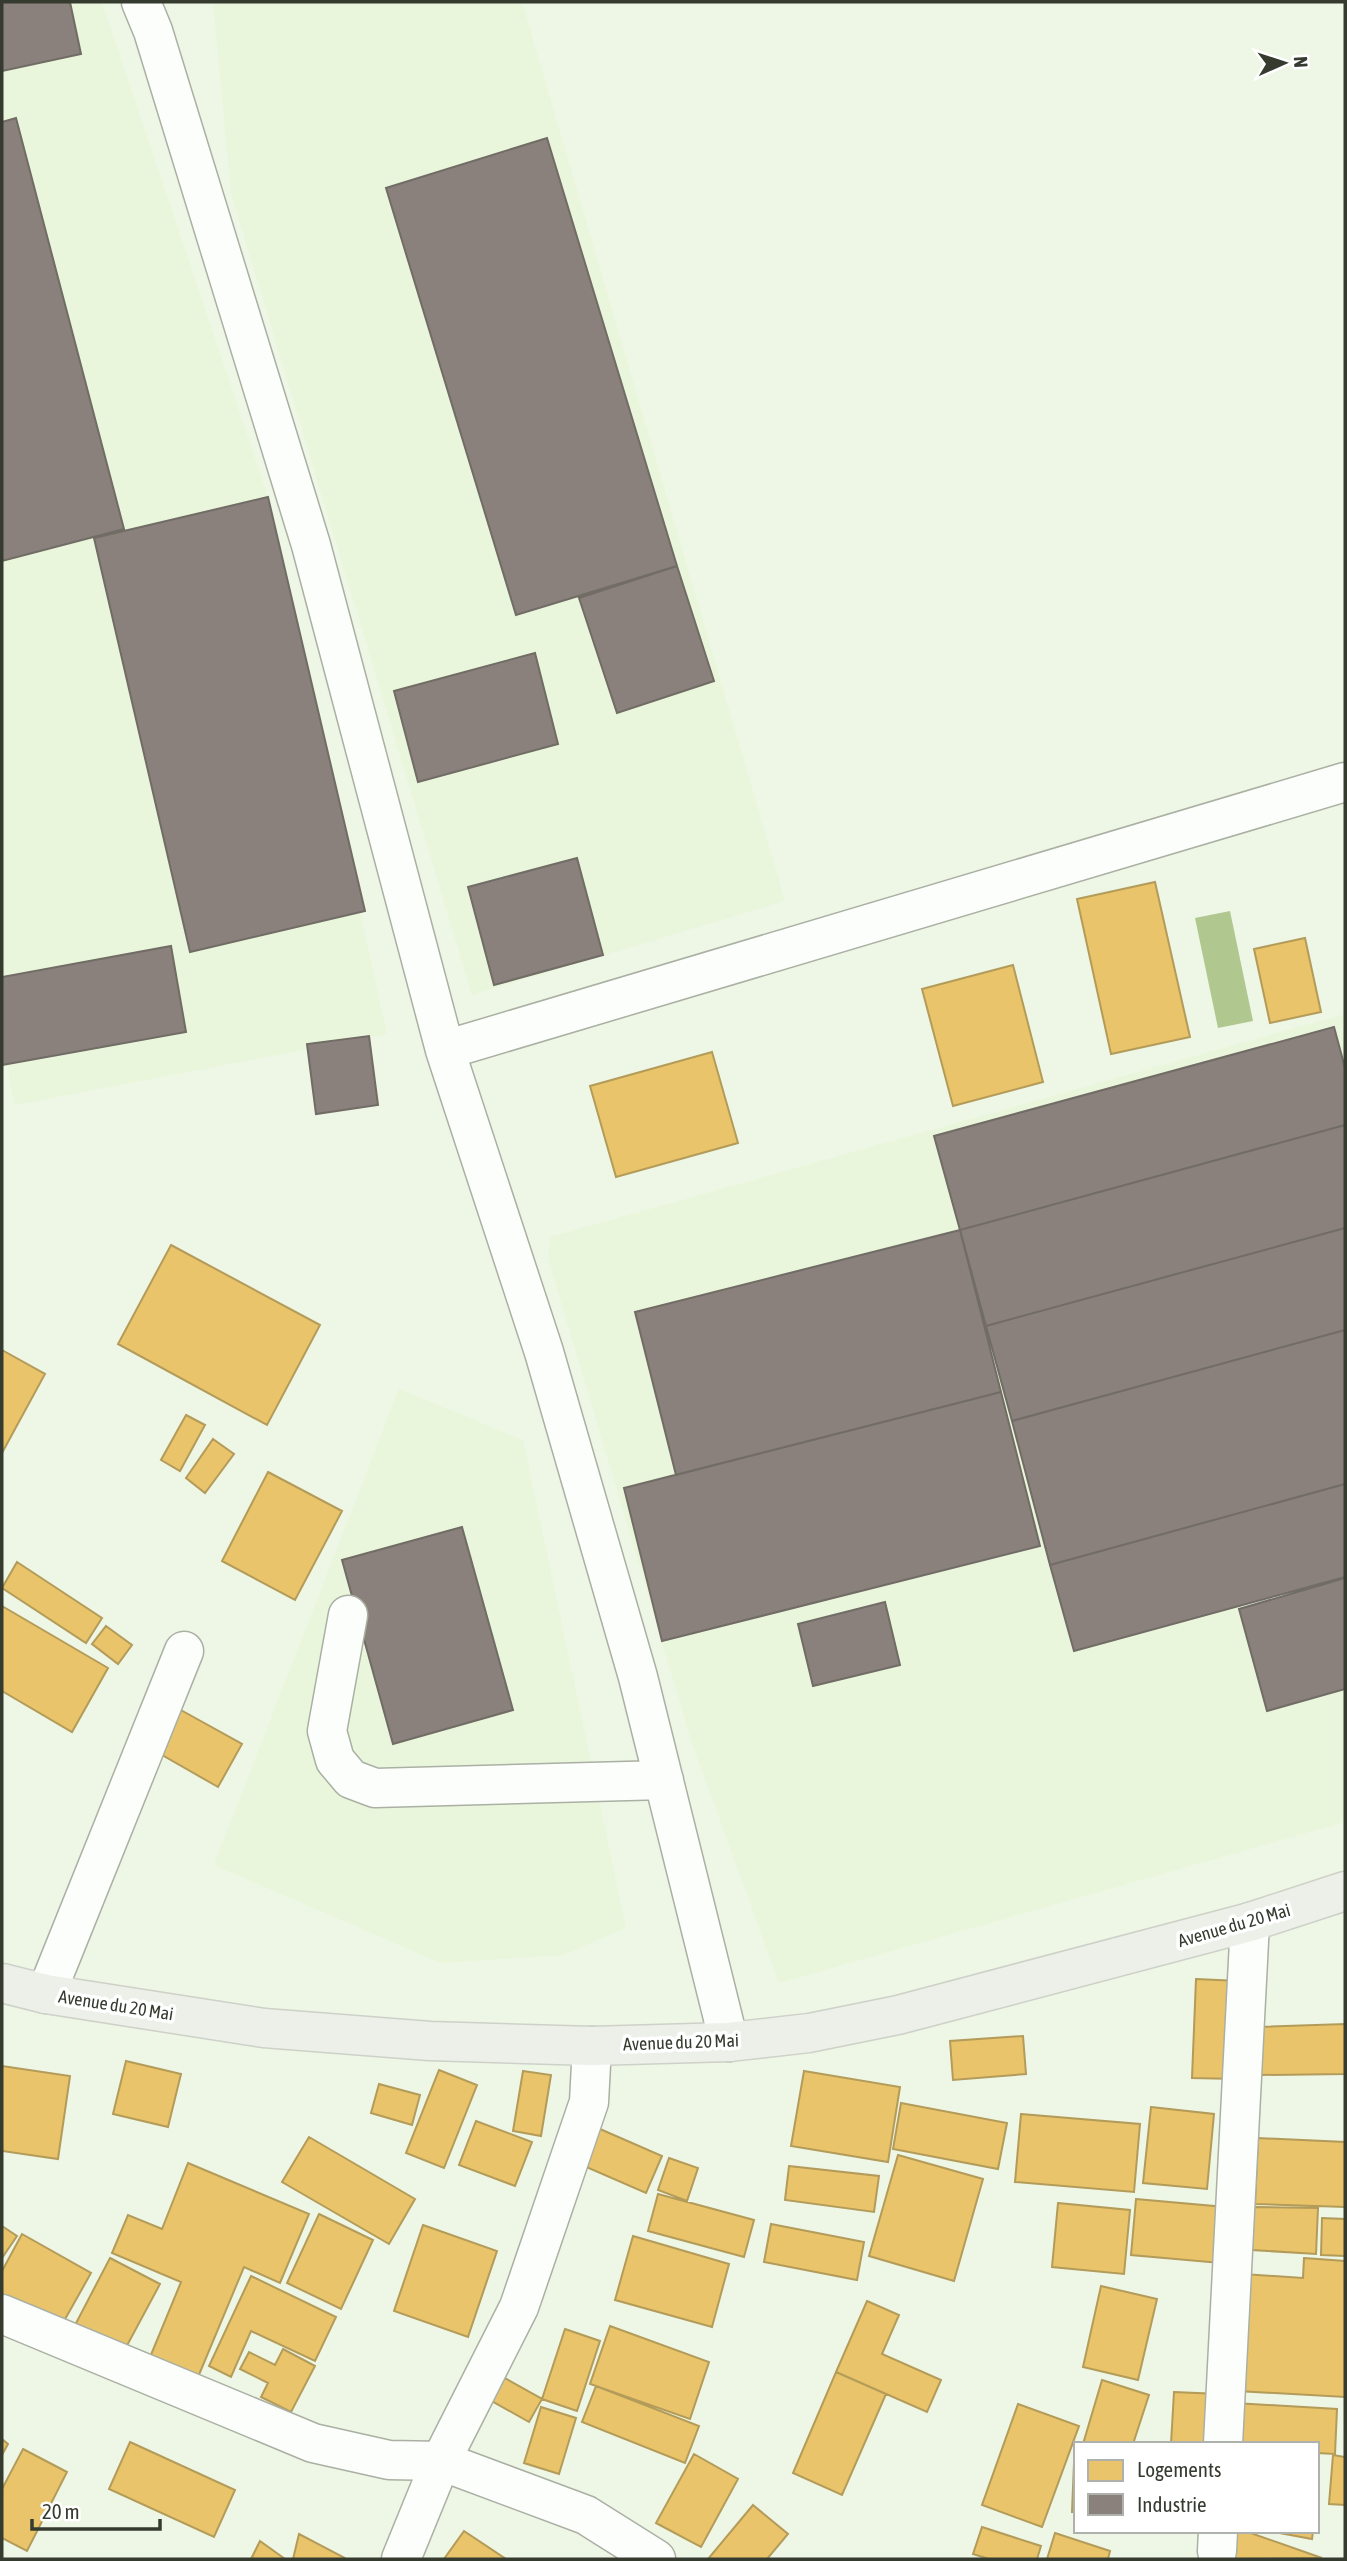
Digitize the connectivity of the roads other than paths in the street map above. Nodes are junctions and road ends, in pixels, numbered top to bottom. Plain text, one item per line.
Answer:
1 (141, 2) edge
2 (1345, 782) edge
3 (445, 1050) junction
4 (348, 1615) dead end
5 (184, 1651) dead end
6 (664, 1780) junction
7 (1345, 1891) edge
8 (1250, 1922) junction
9 (2, 1983) edge
10 (46, 1994) junction
11 (729, 2042) junction
12 (592, 2046) junction
13 (2, 2314) edge
14 (1223, 2442) edge
15 (441, 2460) junction
16 (401, 2559) edge
17 (656, 2559) edge

1 - 3 street
2 - 3 street
3 - 6 street
4 - 6 street
5 - 10 street
6 - 11 street
7 - 8 main road, Avenue du 20 Mai
8 - 11 main road, Avenue du 20 Mai
8 - 14 street
9 - 10 main road, Avenue du 20 Mai
10 - 12 main road, Avenue du 20 Mai
11 - 12 main road, Avenue du 20 Mai
12 - 15 street
13 - 15 street
15 - 16 street
15 - 17 street

